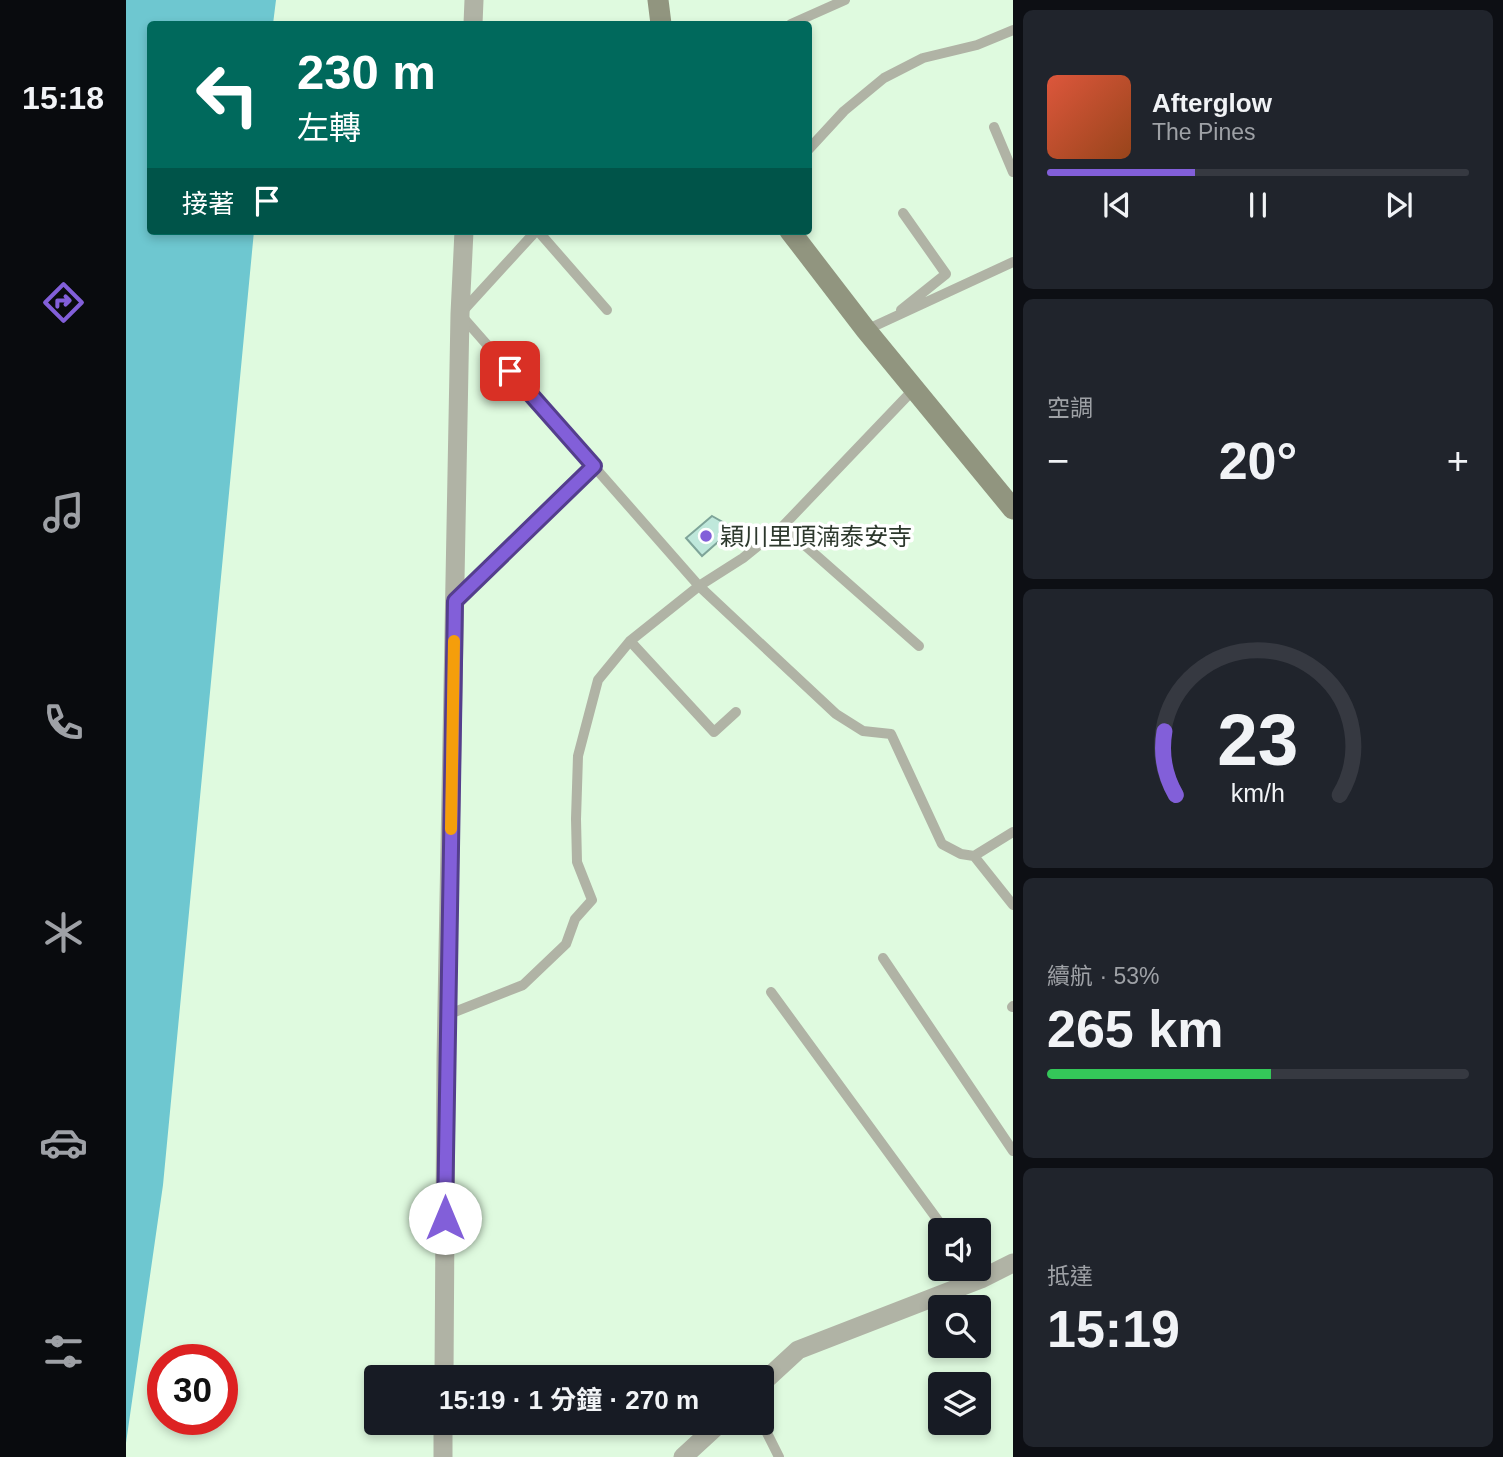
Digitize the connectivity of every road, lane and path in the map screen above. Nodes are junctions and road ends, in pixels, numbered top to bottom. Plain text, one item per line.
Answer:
1 (474, 0) edge
2 (658, 0) edge
3 (845, 0) edge
4 (473, 21) edge
5 (661, 21) edge
6 (798, 21) edge
7 (1013, 30) edge
8 (994, 127) dead end
9 (812, 146) edge
10 (1013, 172) edge
11 (903, 213) dead end
12 (464, 235) edge
13 (533, 235) edge
14 (541, 235) edge
15 (793, 235) edge
16 (1013, 262) edge
17 (607, 310) dead end
18 (460, 314) junction
19 (888, 320) junction
20 (866, 330) junction
21 (914, 389) junction
22 (594, 466) junction
23 (1013, 509) edge
24 (783, 526) junction
25 (699, 586) junction
26 (455, 601) junction
27 (630, 641) junction
28 (919, 646) dead end
29 (736, 712) dead end
30 (1013, 832) edge
31 (974, 856) junction
32 (1013, 905) edge
33 (883, 958) dead end
34 (771, 992) dead end
35 (447, 1014) junction
36 (1013, 1151) edge
37 (936, 1218) edge
38 (1013, 1264) edge
39 (991, 1270) edge
40 (961, 1281) edge
41 (444, 1365) edge
42 (774, 1372) edge
43 (443, 1435) edge
44 (707, 1435) edge
45 (768, 1435) edge
46 (443, 1457) edge
47 (683, 1457) edge
48 (779, 1457) edge

1 - 4 street
2 - 5 street
3 - 6 lane
7 - 9 lane
8 - 10 lane
11 - 19 lane
12 - 18 street
13 - 18 lane
14 - 17 lane
15 - 20 street
16 - 19 lane
18 - 22 lane
18 - 26 street
19 - 20 lane
20 - 21 street
21 - 23 street
21 - 24 lane
22 - 25 lane
22 - 26 lane
24 - 25 lane
24 - 28 lane
25 - 27 lane
25 - 31 lane
26 - 35 street
27 - 29 lane
27 - 35 lane
30 - 31 lane
31 - 32 lane
33 - 36 lane
34 - 37 lane
35 - 41 street
38 - 39 street
40 - 42 street
43 - 46 street
44 - 47 street
45 - 48 lane

